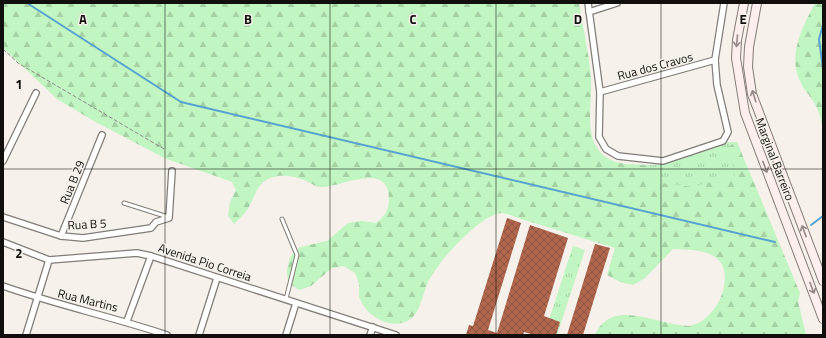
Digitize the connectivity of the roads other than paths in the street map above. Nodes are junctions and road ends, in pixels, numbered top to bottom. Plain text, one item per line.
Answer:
1 (588, 3) edge
2 (617, 3) edge
3 (724, 3) edge
4 (744, 3) edge
5 (757, 3) edge
6 (589, 12) junction
7 (715, 60) junction
8 (600, 92) junction
9 (36, 93) dead end
10 (102, 135) dead end
11 (3, 161) edge
12 (172, 171) dead end
13 (124, 203) dead end
14 (3, 217) edge
15 (169, 218) junction
16 (282, 219) dead end
17 (61, 236) junction
18 (3, 242) edge
19 (151, 256) junction
20 (49, 260) junction
21 (217, 278) junction
22 (823, 281) edge
23 (3, 286) edge
24 (38, 298) junction
25 (286, 299) junction
26 (296, 303) junction
27 (823, 319) edge
28 (126, 321) junction
29 (373, 327) junction
30 (158, 333) edge
31 (26, 335) edge
32 (167, 335) edge
33 (199, 335) edge
34 (286, 335) edge
35 (370, 335) edge
36 (396, 335) edge

1 - 6 street
2 - 6 street
3 - 7 street
4 -> 27 street, Marginal Barreiro
22 -> 5 street, Marginal Barreiro
6 - 8 street
7 - 8 street, Rua dos Cravos
7 - 8 street
9 - 11 street
10 - 17 street, Rua B 29
12 - 15 street
13 - 15 lane
14 - 17 street, Rua B 5
15 - 17 street, Rua B 5
16 - 25 lane
18 - 20 street, Avenida Pio Correia
19 - 20 street, Avenida Pio Correia
19 - 21 street, Avenida Pio Correia
19 - 28 street
20 - 24 street
21 - 25 street, Avenida Pio Correia
21 - 33 street
23 - 24 street, Rua Martins
24 - 28 street, Rua Martins
24 - 31 street
25 - 26 street, Avenida Pio Correia
26 - 29 street, Avenida Pio Correia
26 - 34 street
28 - 30 street, Rua Martins
29 - 35 street
29 - 36 street, Avenida Pio Correia
30 - 32 street, Rua Martins

